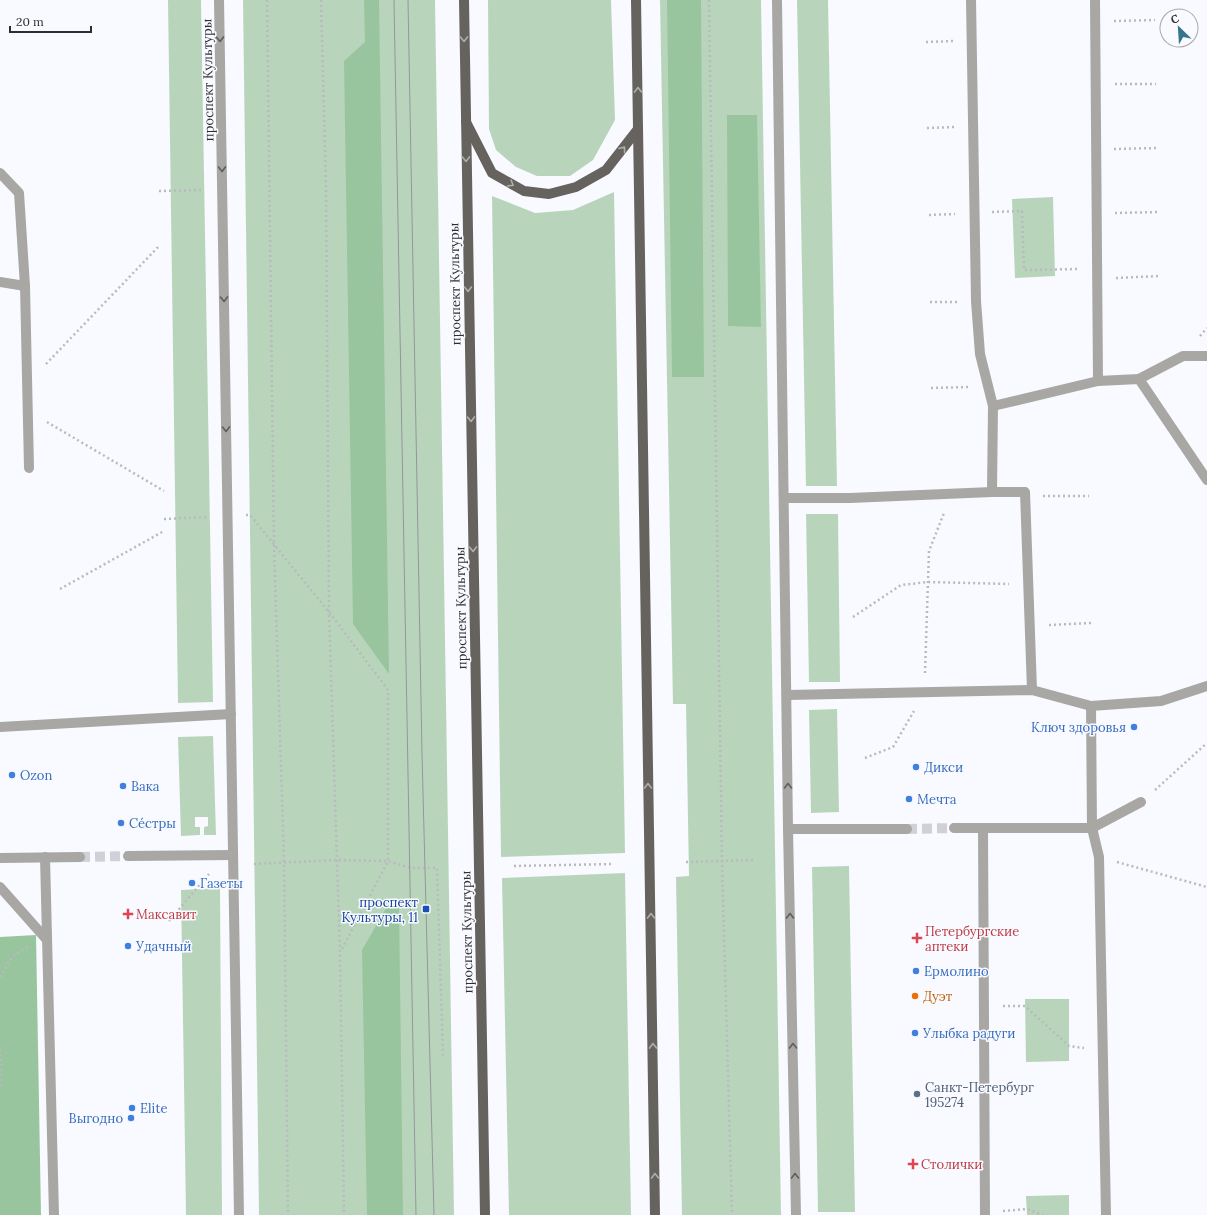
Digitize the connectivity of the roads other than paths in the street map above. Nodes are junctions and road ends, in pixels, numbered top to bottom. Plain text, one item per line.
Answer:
1 (219, 0) edge
2 (464, 0) edge
3 (636, 0) edge
4 (777, 0) edge
5 (971, 0) edge
6 (1095, 0) edge
7 (466, 120) junction
8 (638, 129) junction
9 (0, 174) edge
10 (0, 282) edge
11 (25, 286) junction
12 (1207, 356) edge
13 (1139, 378) junction
14 (1098, 381) junction
15 (993, 406) junction
16 (29, 468) dead end
17 (1207, 480) edge
18 (992, 492) junction
19 (785, 498) junction
20 (1207, 686) edge
21 (1032, 690) junction
22 (788, 695) junction
23 (1091, 706) junction
24 (231, 714) junction
25 (0, 727) edge
26 (1141, 802) road end
27 (907, 828) tunnel mouth
28 (954, 828) tunnel mouth
29 (983, 828) junction
30 (1092, 828) junction
31 (788, 829) junction
32 (233, 855) junction
33 (128, 856) tunnel mouth
34 (45, 857) junction
35 (80, 857) tunnel mouth
36 (0, 858) edge
37 (0, 887) edge
38 (47, 940) junction
39 (985, 1213) edge
40 (54, 1215) edge
41 (239, 1215) edge
42 (485, 1215) edge
43 (655, 1215) edge
44 (796, 1215) edge
45 (1106, 1215) edge

1 -> 24 street, проспект Культуры
2 -> 7 main road, проспект Культуры
8 -> 3 main road
4 - 19 street
5 - 15 street
6 - 14 street
7 -> 8 main road
7 -> 42 main road, проспект Культуры
43 -> 8 main road
9 - 11 street
10 - 11 street
11 - 16 street
12 - 13 street
13 - 14 street
13 - 17 street
14 - 15 street
15 - 18 street
18 - 19 street
18 - 21 street
19 - 22 street
20 - 23 street
21 - 22 street
21 - 23 street
31 -> 22 street
23 - 30 street
24 - 25 street
24 - 32 street, проспект Культуры
26 - 30 street
27 - 31 street
28 - 29 street
29 - 30 street
29 - 39 street
30 - 45 street
44 -> 31 street
32 - 33 street
32 - 41 street, проспект Культуры
34 - 35 street
34 - 36 street
34 - 38 street
37 - 38 street
38 - 40 street

